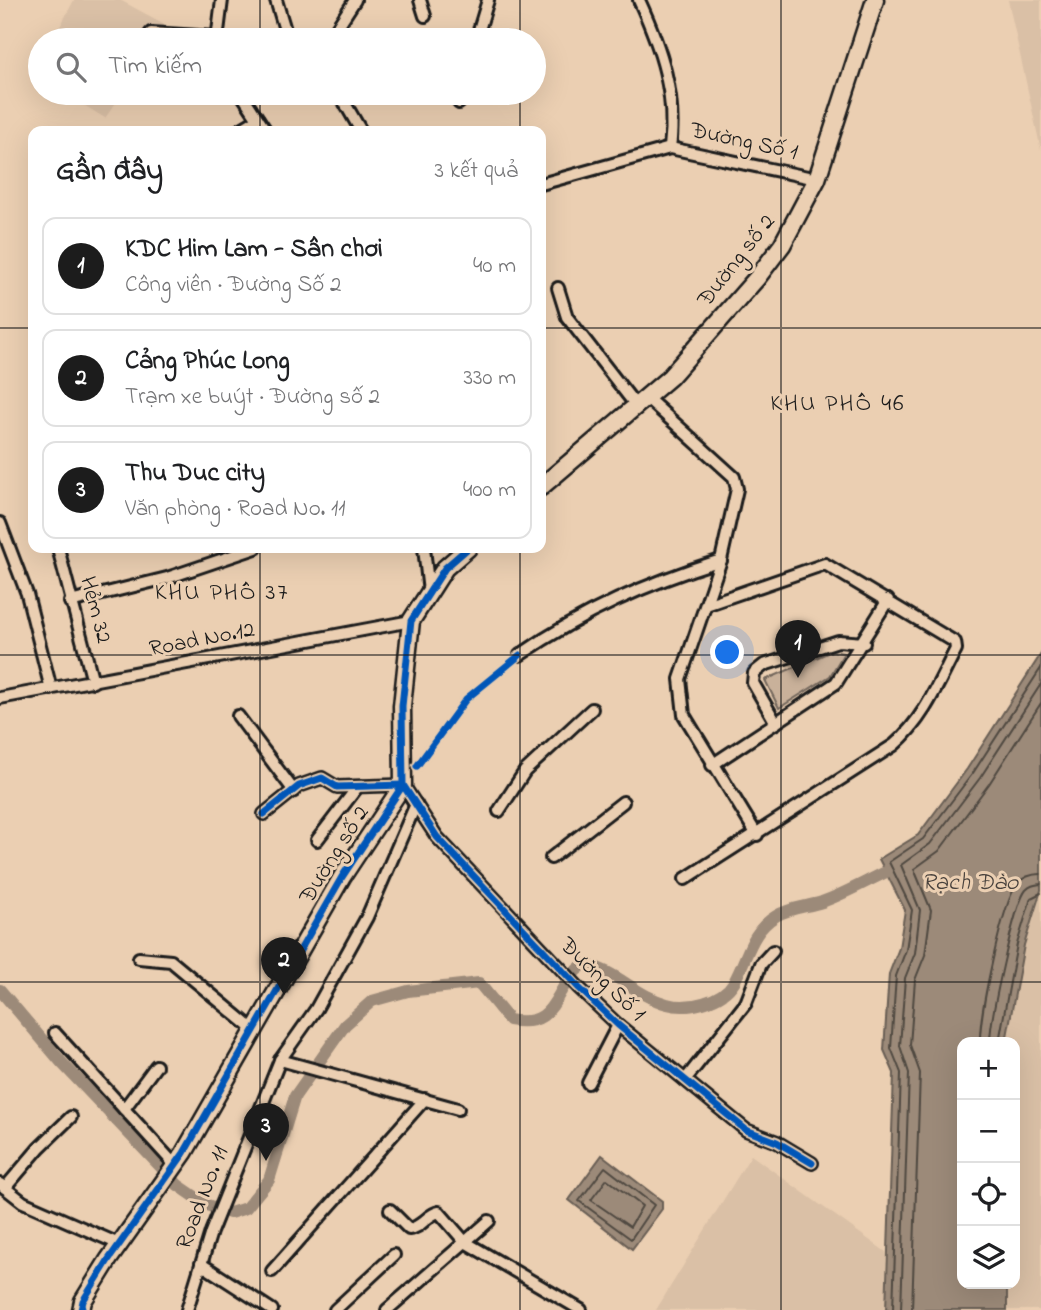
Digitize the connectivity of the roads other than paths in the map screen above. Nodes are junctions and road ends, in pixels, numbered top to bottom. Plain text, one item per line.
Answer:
1 (222, 0) edge
2 (276, 0) edge
3 (355, 0) edge
4 (420, 0) edge
5 (488, 0) edge
6 (639, 0) edge
7 (875, 0) edge
8 (425, 16) dead end
9 (218, 28) edge
10 (284, 28) edge
11 (337, 28) edge
12 (480, 28) edge
13 (249, 105) edge
14 (346, 105) edge
15 (258, 119) junction
16 (247, 126) edge
17 (263, 126) edge
18 (358, 126) edge
19 (670, 148) junction
20 (817, 179) junction
21 (546, 183) edge
22 (558, 288) dead end
23 (642, 403) junction
24 (546, 483) edge
25 (0, 523) edge
26 (59, 553) edge
27 (241, 553) edge
28 (425, 553) edge
29 (462, 553) edge
30 (722, 560) junction
31 (429, 592) junction
32 (888, 600) junction
33 (70, 602) junction
34 (706, 605) junction
35 (411, 621) junction
36 (864, 643) junction
37 (520, 655) dead end
38 (93, 682) junction
39 (0, 685) edge
40 (51, 689) junction
41 (2, 698) edge
42 (592, 709) dead end
43 (239, 716) dead end
44 (776, 723) junction
45 (712, 765) junction
46 (403, 785) junction
47 (356, 789) junction
48 (293, 791) junction
49 (623, 802) dead end
50 (415, 804) junction
51 (499, 811) dead end
52 (264, 814) dead end
53 (757, 835) junction
54 (317, 840) dead end
55 (551, 858) dead end
56 (685, 879) dead end
57 (773, 951) dead end
58 (139, 958) dead end
59 (618, 1025) junction
60 (254, 1030) junction
61 (55, 1033) dead end
62 (280, 1060) junction
63 (156, 1066) dead end
64 (685, 1080) junction
65 (589, 1083) dead end
66 (425, 1100) junction
67 (124, 1109) junction
68 (458, 1109) dead end
69 (71, 1117) dead end
70 (811, 1163) dead end
71 (175, 1165) junction
72 (3, 1186) edge
73 (390, 1210) dead end
74 (489, 1221) dead end
75 (465, 1242) junction
76 (119, 1244) junction
77 (394, 1255) dead end
78 (201, 1264) junction
79 (272, 1271) dead end
80 (564, 1306) edge
81 (81, 1310) edge
82 (187, 1310) edge
83 (272, 1310) edge
84 (335, 1310) edge
85 (387, 1310) edge
86 (581, 1310) edge

1 - 9 street
2 - 10 street
3 - 11 street
4 - 8 street
5 - 12 street
6 - 19 street, Đường Số 1
7 - 20 street, Đường số 2
13 - 15 street
14 - 18 street
15 - 16 street
15 - 17 street
19 - 20 street, Đường Số 1
19 - 21 street, Đường Số 1
20 - 23 street, Đường số 2
22 - 23 street
23 - 24 street, Đường số 2
23 - 30 street
25 - 40 street
26 - 33 street, Hẻm 32
27 - 33 street
28 - 31 street
29 - 31 street
30 - 34 street
30 - 37 street
31 - 35 street
32 - 34 street
32 - 36 street
32 - 53 street
33 - 38 street, Hẻm 32
34 - 45 street
35 - 38 street, Road No.12
35 - 46 street
36 - 44 street
36 - 44 street
38 - 40 street, Road No.12
39 - 41 street
40 - 41 street, Road No.12
42 - 51 street
43 - 48 street
44 - 45 street
45 - 53 street
46 - 47 street
46 - 50 street, Đường Số 1
46 - 60 street, Đường số 2
47 - 48 street
47 - 54 street
48 - 52 street
49 - 55 street
50 - 59 street, Đường Số 1
50 - 62 street, Road No. 11
53 - 56 street
57 - 64 street
58 - 60 street
59 - 64 street, Đường Số 1
59 - 65 street
60 - 71 street, Đường số 2
61 - 67 street
62 - 66 street
62 - 78 street, Road No. 11
63 - 67 street
64 - 70 street, Đường Số 1
66 - 68 street
66 - 79 street
67 - 71 street
69 - 72 street
71 - 76 street, Đường số 2
72 - 76 street
73 - 75 street
74 - 75 street
75 - 80 street
75 - 85 street
76 - 81 street, Đường số 2
77 - 84 street
78 - 82 street, Road No. 11
78 - 83 street
80 - 86 street

